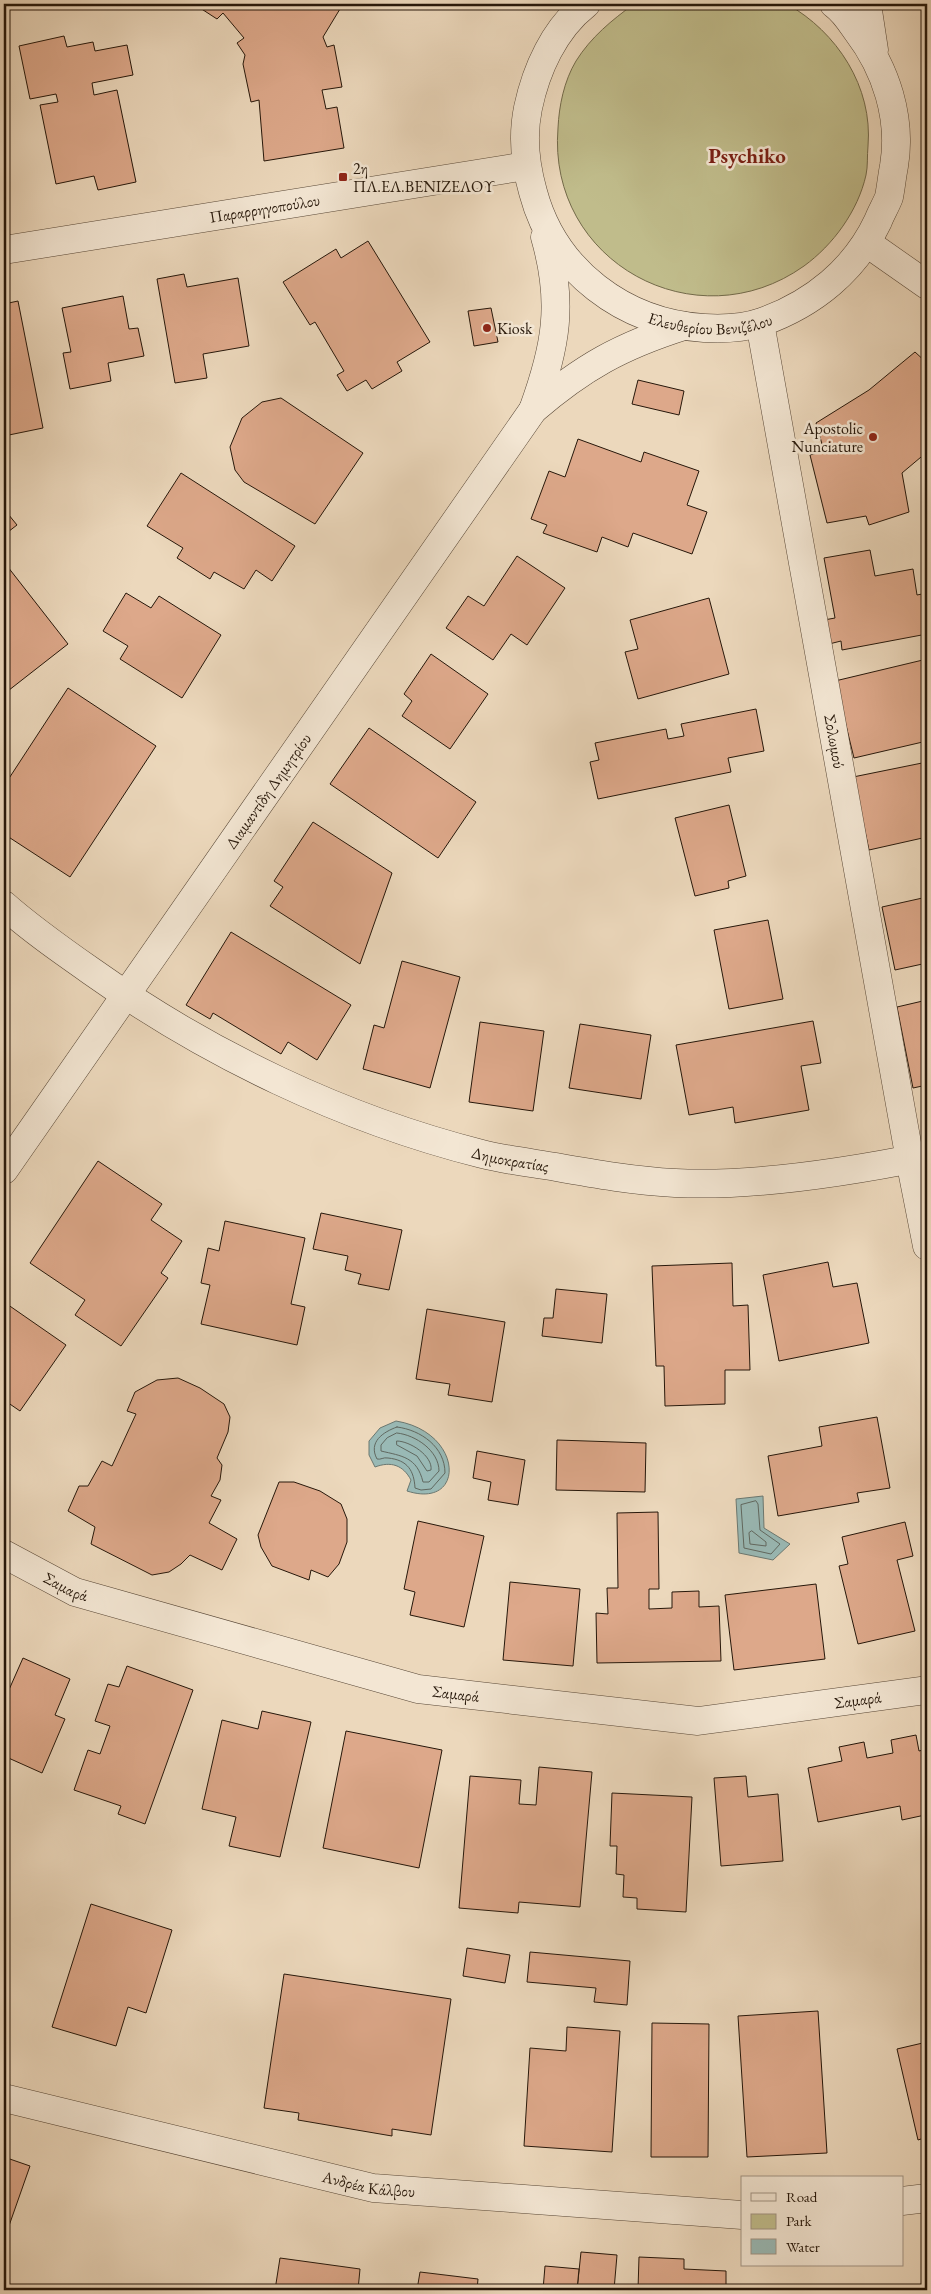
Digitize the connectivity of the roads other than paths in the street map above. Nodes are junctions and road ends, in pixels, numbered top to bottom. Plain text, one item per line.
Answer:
1 (834, 4) edge
2 (867, 4) edge
3 (577, 6) edge
4 (874, 54) junction
5 (526, 166) junction
6 (539, 214) junction
7 (868, 243) junction
8 (4, 250) edge
9 (927, 285) edge
10 (760, 323) junction
11 (684, 326) junction
12 (533, 410) junction
13 (4, 904) edge
14 (125, 995) junction
15 (919, 1158) edge
16 (4, 1170) edge
17 (927, 1246) edge
18 (4, 1554) edge
19 (927, 1690) edge
20 (4, 2098) edge
21 (927, 2198) edge
22 (904, 2201) edge
23 (741, 2215) edge

1 - 4 street, Ελευθερίου Βενιζέλου
2 - 4 street
3 - 5 street, Ελευθερίου Βενιζέλου
4 - 7 street, Ελευθερίου Βενιζέλου
5 - 6 street, Ελευθερίου Βενιζέλου
5 - 8 street, Παραρρηγοπούλου
6 - 11 street, Ελευθερίου Βενιζέλου
6 - 12 street, Διαμαντίδη Δημητρίου
7 - 9 street
7 - 10 street, Ελευθερίου Βενιζέλου
10 - 11 street, Ελευθερίου Βενιζέλου
10 - 15 street, Σολωμού
11 - 12 street, Διαμαντίδη Δημητρίου
12 - 14 street, Διαμαντίδη Δημητρίου
13 - 14 street, Δημοκρατίας
14 - 15 street, Δημοκρατίας
14 - 16 street, Διαμαντίδη Δημητρίου
15 - 17 street, Σολωμού
18 - 19 street, Σαμαρά
20 - 23 street, Ανδρέα Κάλβου
21 - 22 street

